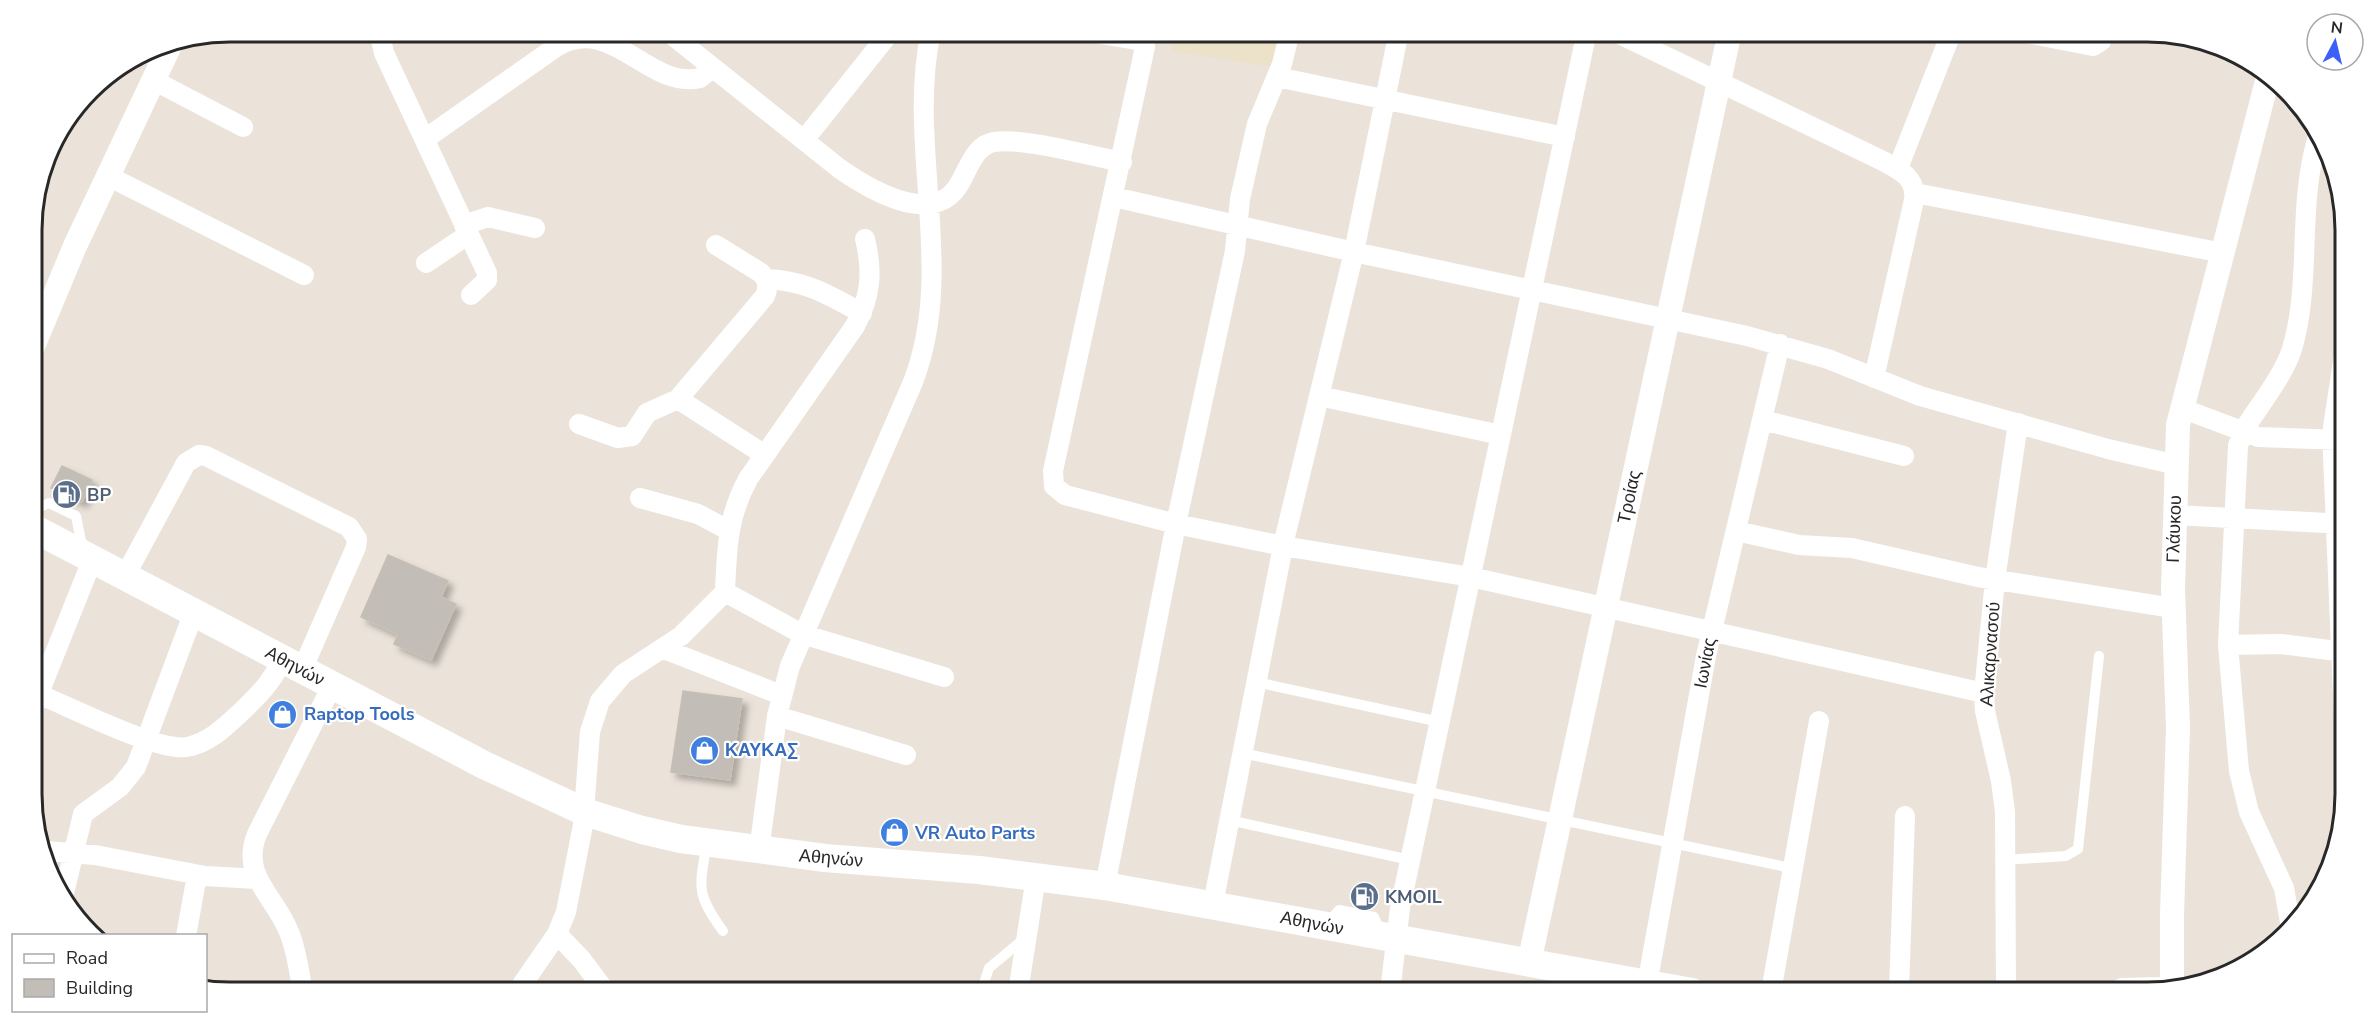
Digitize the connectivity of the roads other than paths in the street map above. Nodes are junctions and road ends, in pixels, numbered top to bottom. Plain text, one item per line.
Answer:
1 (381, 42) edge
2 (568, 42) edge
3 (603, 42) edge
4 (680, 42) edge
5 (883, 42) edge
6 (929, 42) edge
7 (1139, 42) edge
8 (1287, 42) edge
9 (1397, 42) edge
10 (1585, 42) edge
11 (1634, 42) edge
12 (1728, 42) edge
13 (1948, 42) edge
14 (2071, 42) edge
15 (2101, 42) edge
16 (166, 53) edge
17 (712, 68) junction
18 (1277, 77) junction
19 (153, 80) junction
20 (1720, 82) junction
21 (2266, 85) edge
22 (1385, 100) junction
23 (243, 127) dead end
24 (1565, 137) junction
25 (425, 139) junction
26 (804, 140) junction
27 (2315, 147) edge
28 (1122, 162) junction
29 (1898, 168) junction
30 (108, 176) junction
31 (1915, 193) junction
32 (1114, 197) junction
33 (930, 206) junction
34 (1238, 224) junction
35 (535, 228) dead end
36 (466, 230) junction
37 (865, 239) dead end
38 (716, 245) dead end
39 (1354, 252) junction
40 (2223, 253) junction
41 (426, 263) dead end
42 (304, 275) dead end
43 (767, 279) junction
44 (1533, 290) junction
45 (471, 295) dead end
46 (862, 313) junction
47 (1667, 319) junction
48 (42, 326) edge
49 (1780, 345) junction
50 (1874, 378) junction
51 (1319, 396) junction
52 (678, 399) junction
53 (2181, 408) junction
54 (1763, 420) junction
55 (2018, 423) junction
56 (579, 424) dead end
57 (2243, 431) junction
58 (1501, 435) junction
59 (2335, 439) edge
60 (765, 455) junction
61 (1904, 456) dead end
62 (2177, 465) junction
63 (640, 498) dead end
64 (42, 506) edge
65 (2175, 515) junction
66 (2234, 518) junction
67 (1176, 524) junction
68 (2335, 524) edge
69 (728, 530) junction
70 (1736, 531) junction
71 (42, 533) edge
72 (1283, 546) junction
73 (88, 556) junction
74 (125, 576) junction
75 (1471, 577) junction
76 (1995, 580) junction
77 (725, 592) junction
78 (1605, 607) junction
79 (2173, 608) junction
80 (194, 612) junction
81 (1712, 631) junction
82 (802, 634) junction
83 (2228, 645) junction
84 (664, 649) junction
85 (2335, 651) edge
86 (2099, 656) dead end
87 (292, 665) junction
88 (944, 677) dead end
89 (42, 679) edge
90 (1256, 682) junction
91 (332, 686) junction
92 (1984, 693) junction
93 (781, 695) junction
94 (42, 701) edge
95 (777, 716) junction
96 (1440, 722) junction
97 (1819, 722) dead end
98 (146, 740) junction
99 (1242, 753) junction
100 (906, 755) dead end
101 (1426, 791) junction
102 (1905, 816) dead end
103 (1560, 819) junction
104 (1229, 820) junction
105 (707, 843) junction
106 (1671, 843) junction
107 (51, 851) edge
108 (759, 851) junction
109 (72, 853) junction
110 (1410, 860) junction
111 (2004, 860) junction
112 (1791, 868) junction
113 (197, 875) junction
114 (1036, 877) junction
115 (258, 879) junction
116 (66, 885) edge
117 (1105, 886) junction
118 (1213, 904) junction
119 (2289, 917) edge
120 (723, 931) dead end
121 (186, 934) edge
122 (557, 934) junction
123 (1027, 937) junction
124 (1388, 937) junction
125 (1529, 963) junction
126 (2172, 980) edge
127 (301, 982) edge
128 (524, 982) edge
129 (598, 982) edge
130 (984, 982) edge
131 (1020, 982) edge
132 (1390, 982) edge
133 (1631, 982) edge
134 (1648, 982) edge
135 (1773, 982) edge
136 (1899, 982) edge
137 (2006, 982) edge

1 - 25 street
2 - 25 street
3 - 17 street
4 - 17 street
5 - 26 street
6 - 33 street
7 - 28 street
8 - 18 street
9 - 22 street
10 - 24 street
11 - 20 street
12 - 20 street, Τροίας
13 - 29 street
14 - 15 street
16 - 19 street
17 - 26 street
18 - 22 street
18 - 34 street
19 - 23 street
19 - 30 street
20 - 29 street
20 - 47 street, Τροίας
21 - 40 street, Γλάυκου
22 - 24 street
22 - 39 street
24 - 44 street
25 - 36 street
26 - 33 street
27 - 57 street
28 - 32 street
28 - 33 street
29 - 31 street
30 - 42 street
30 - 48 street
31 - 40 street
31 - 50 street
32 - 34 street
32 - 67 street
33 - 82 street
34 - 39 street
34 - 67 street
35 - 36 street
36 - 41 street
36 - 45 street
37 - 46 street
38 - 43 street
39 - 44 street
39 - 51 street
40 - 53 street, Γλάυκου
43 - 46 street
43 - 52 street
44 - 47 street
44 - 58 street
46 - 60 street
47 - 49 street
47 - 78 street, Τροίας
49 - 50 street
49 - 54 street, Ιωνίας
50 - 55 street
51 - 58 street
51 - 72 street
52 - 56 street
52 - 60 street
53 - 57 street
53 - 62 street, Γλάυκου
54 - 61 street
54 - 70 street, Ιωνίας
55 - 62 street
55 - 76 street, Αλικαρνασού
57 - 59 street
57 - 66 street
58 - 75 street
60 - 69 street
62 - 65 street, Γλάυκου
63 - 69 street
64 - 73 lane
65 - 66 street
65 - 79 street, Γλάυκου
66 - 68 street
66 - 83 street
67 - 72 street
67 - 117 street
69 - 77 street
70 - 76 street
70 - 81 street, Ιωνίας
71 - 73 main road, Αθηνών
72 - 75 street
72 - 90 street
73 - 74 main road, Αθηνών
73 - 89 street
74 - 80 main road, Αθηνών
74 - 87 street
75 - 78 street
75 - 96 street
76 - 79 street
76 - 92 street, Αλικαρνασού
77 - 82 street
77 - 84 street
78 - 81 street
78 - 103 street, Τροίας
79 - 126 street, Γλάυκου
80 - 87 main road, Αθηνών
80 - 98 street
81 - 92 street
81 - 106 street, Ιωνίας
82 - 88 street
82 - 93 street
83 - 85 street
83 - 119 street
84 - 93 street
84 - 122 street
86 - 111 lane
87 - 91 main road, Αθηνών
87 - 98 street
90 - 96 lane
90 - 99 street
91 - 105 main road, Αθηνών
91 - 115 street
92 - 111 street, Αλικαρνασού
93 - 95 street
94 - 98 street
95 - 100 street
95 - 108 street
96 - 101 street
97 - 112 street
98 - 109 street
99 - 101 lane
99 - 104 street
101 - 103 lane
101 - 110 street
102 - 136 street
103 - 106 lane
103 - 125 street, Τροίας
104 - 110 lane
104 - 118 street
105 - 108 main road, Αθηνών
105 - 120 lane
106 - 112 lane
106 - 134 street, Ιωνίας
107 - 109 street
108 - 114 main road, Αθηνών
109 - 113 street
109 - 116 street
110 - 124 street
111 - 137 street, Αλικαρνασού
112 - 135 street
113 - 115 street
113 - 121 street
114 - 117 main road, Αθηνών
114 - 123 street
115 - 127 street
117 - 118 main road, Αθηνών
118 - 124 main road, Αθηνών
122 - 128 street
122 - 129 street
123 - 130 lane
123 - 131 street
124 - 125 main road, Αθηνών
124 - 132 street
125 - 133 main road, Αθηνών

